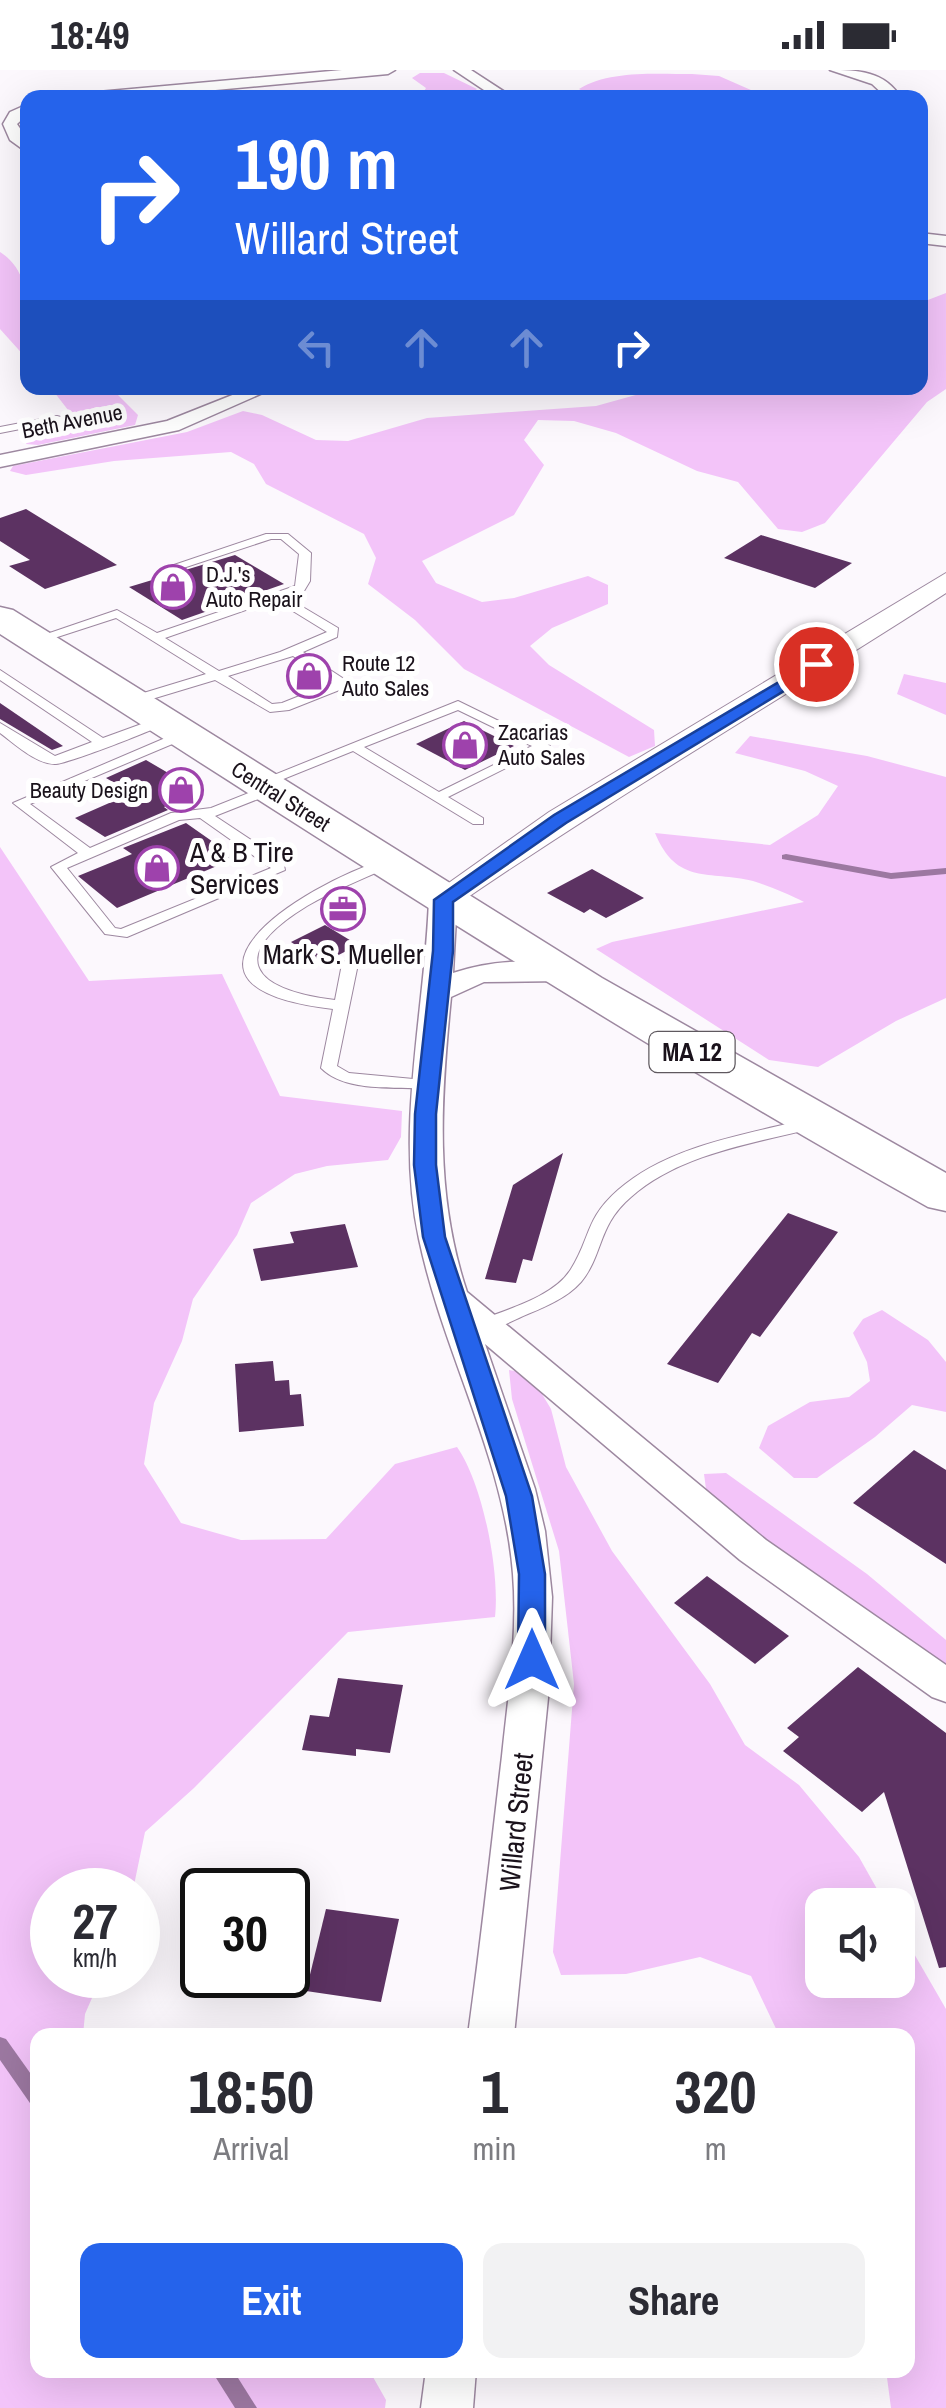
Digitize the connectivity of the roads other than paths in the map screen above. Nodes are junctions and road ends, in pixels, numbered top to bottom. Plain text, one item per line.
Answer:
1 (388, 70) edge
2 (461, 70) edge
3 (837, 70) edge
4 (226, 84) junction
5 (162, 90) edge
6 (233, 90) edge
7 (494, 90) edge
8 (890, 90) edge
9 (20, 112) edge
10 (20, 142) edge
11 (248, 395) edge
12 (57, 419) dead end
13 (0, 430) edge
14 (0, 461) edge
15 (174, 567) dead end
16 (946, 581) edge
17 (278, 596) junction
18 (0, 618) edge
19 (157, 637) junction
20 (35, 640) junction
21 (292, 650) junction
22 (0, 674) edge
23 (218, 676) junction
24 (160, 719) junction
25 (0, 727) edge
26 (103, 744) junction
27 (353, 746) junction
28 (266, 786) junction
29 (438, 796) junction
30 (202, 813) junction
31 (478, 821) dead end
32 (86, 852) junction
33 (386, 863) junction
34 (444, 900) junction
35 (350, 964) dead end
36 (562, 973) junction
37 (439, 992) junction
38 (340, 1005) junction
39 (429, 1084) junction
40 (812, 1123) junction
41 (933, 1184) edge
42 (452, 1298) junction
43 (484, 1325) junction
44 (946, 1686) edge
45 (493, 2028) edge
46 (451, 2378) edge
47 (447, 2408) edge

1 - 4 street
2 - 7 street
3 - 8 street
4 - 5 street
4 - 6 street
9 - 10 street
11 - 14 street, Beth Avenue
12 - 13 lane
15 - 17 lane
16 - 34 street
17 - 19 lane
17 - 21 lane
18 - 20 main road, Central Street / MA 12
19 - 20 lane
19 - 23 lane
20 - 24 main road, Central Street / MA 12
21 - 23 lane
21 - 23 lane
22 - 26 lane
23 - 24 lane
24 - 26 lane
24 - 28 main road, Central Street / MA 12
24 - 32 lane
25 - 26 lane
27 - 28 lane
27 - 29 lane
27 - 29 lane
28 - 30 lane
28 - 33 main road, Central Street / MA 12
29 - 31 lane
30 - 32 lane
30 - 32 lane
33 - 34 main road, Central Street / MA 12
33 - 38 lane
34 - 36 main road, Central Street / MA 12
34 - 37 street, Willard Street
35 - 38 lane
36 - 37 street, Central Street
36 - 40 main road, Central Street / MA 12
37 - 39 street, Willard Street
38 - 39 lane
39 - 42 street, Willard Street
40 - 41 main road, Central Street / MA 12
40 - 43 lane
42 - 43 street
42 - 45 street, Willard Street
43 - 44 street
46 - 47 street

